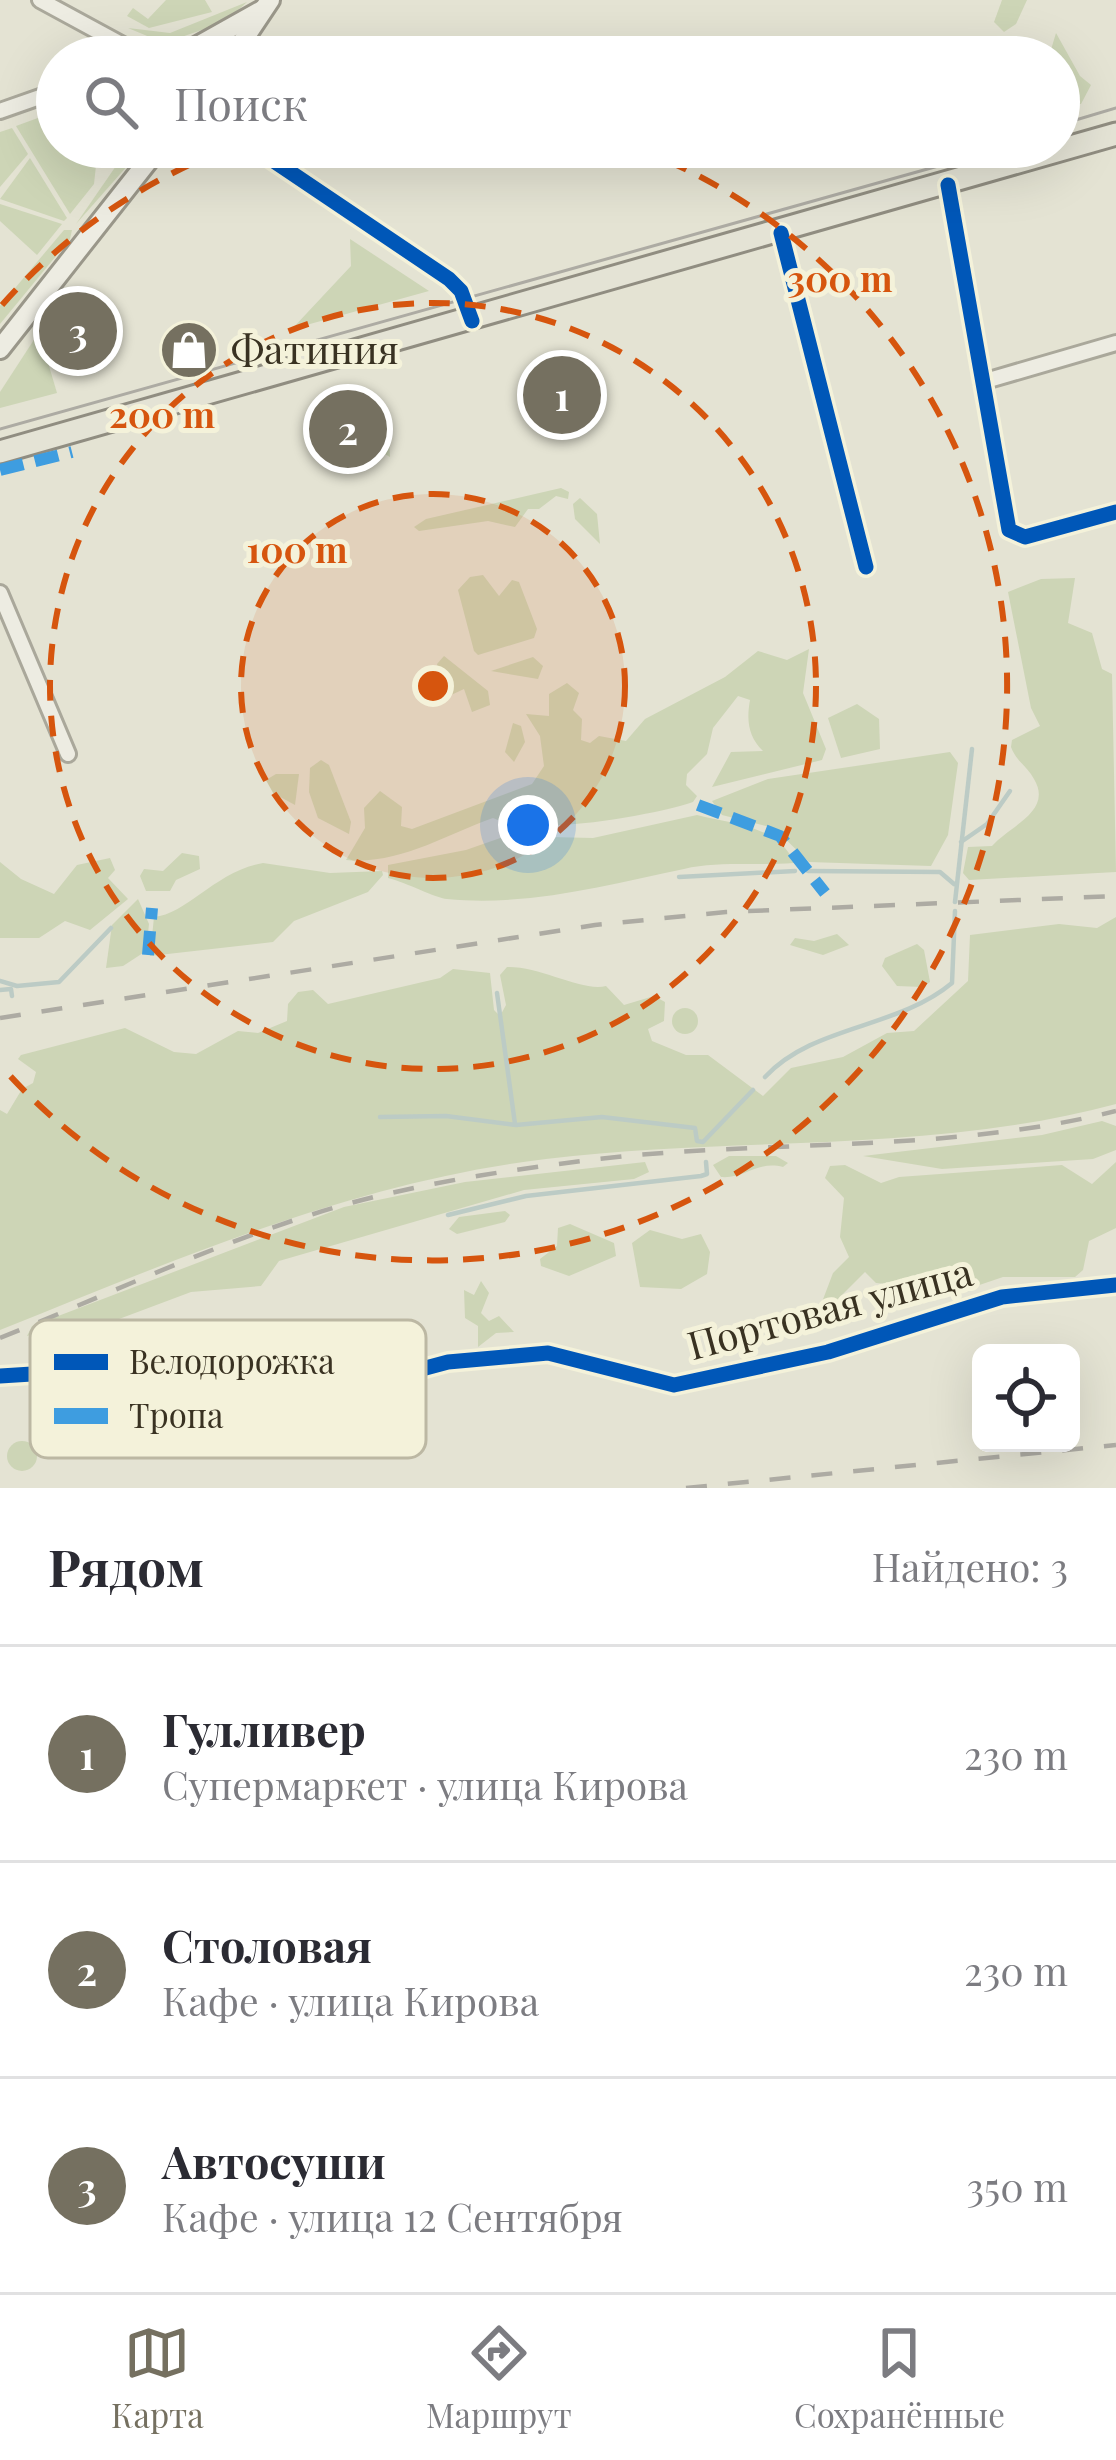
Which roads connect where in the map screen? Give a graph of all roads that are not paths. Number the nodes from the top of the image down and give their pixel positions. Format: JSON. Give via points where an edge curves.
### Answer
{"nodes":[{"id":1,"x":40,"y":0,"type":"edge"},
{"id":2,"x":266,"y":5,"type":"edge"},
{"id":3,"x":108,"y":36,"type":"edge"},
{"id":4,"x":214,"y":36,"type":"edge"},
{"id":5,"x":246,"y":36,"type":"edge"},
{"id":6,"x":36,"y":99,"type":"edge"},
{"id":7,"x":0,"y":112,"type":"edge"},
{"id":8,"x":1116,"y":134,"type":"edge"},
{"id":9,"x":1080,"y":145,"type":"edge"},
{"id":10,"x":142,"y":168,"type":"edge"},
{"id":11,"x":284,"y":168,"type":"edge"},
{"id":12,"x":1002,"y":168,"type":"edge"},
{"id":13,"x":948,"y":184,"type":"junction"},
{"id":14,"x":781,"y":233,"type":"junction"},
{"id":15,"x":472,"y":321,"type":"junction"},
{"id":16,"x":1116,"y":344,"type":"edge"},
{"id":17,"x":0,"y":349,"type":"edge"},
{"id":18,"x":982,"y":382,"type":"junction"},
{"id":19,"x":0,"y":452,"type":"edge"},
{"id":20,"x":1116,"y":512,"type":"edge"},
{"id":21,"x":866,"y":567,"type":"dead end"},
{"id":22,"x":2,"y":603,"type":"edge"},
{"id":23,"x":68,"y":754,"type":"dead end"},
{"id":24,"x":1116,"y":1285,"type":"edge"},
{"id":25,"x":426,"y":1368,"type":"edge"},
{"id":26,"x":30,"y":1374,"type":"edge"},
{"id":27,"x":0,"y":1376,"type":"edge"}],
"edges":[{"from":1,"to":3,"type":"street"},
{"from":2,"to":4,"type":"main road"},
{"from":2,"to":5,"type":"main road"},
{"from":6,"to":7,"type":"street"},
{"from":8,"to":9,"type":"main road"},
{"from":10,"to":17,"type":"main road"},
{"from":11,"to":15,"type":"street","via":[[449,279]]},
{"from":12,"to":13,"type":"main road"},
{"from":13,"to":14,"type":"main road"},
{"from":13,"to":18,"type":"street"},
{"from":14,"to":15,"type":"main road"},
{"from":14,"to":21,"type":"street"},
{"from":15,"to":19,"type":"main road"},
{"from":16,"to":18,"type":"street"},
{"from":18,"to":20,"type":"street","via":[[1014,536]]},
{"from":22,"to":23,"type":"street"},
{"from":24,"to":25,"type":"street","name":"Портовая улица","via":[[1001,1297],[828,1352],[674,1385],[548,1353]]},
{"from":26,"to":27,"type":"street","name":"Портовая улица"}]}
